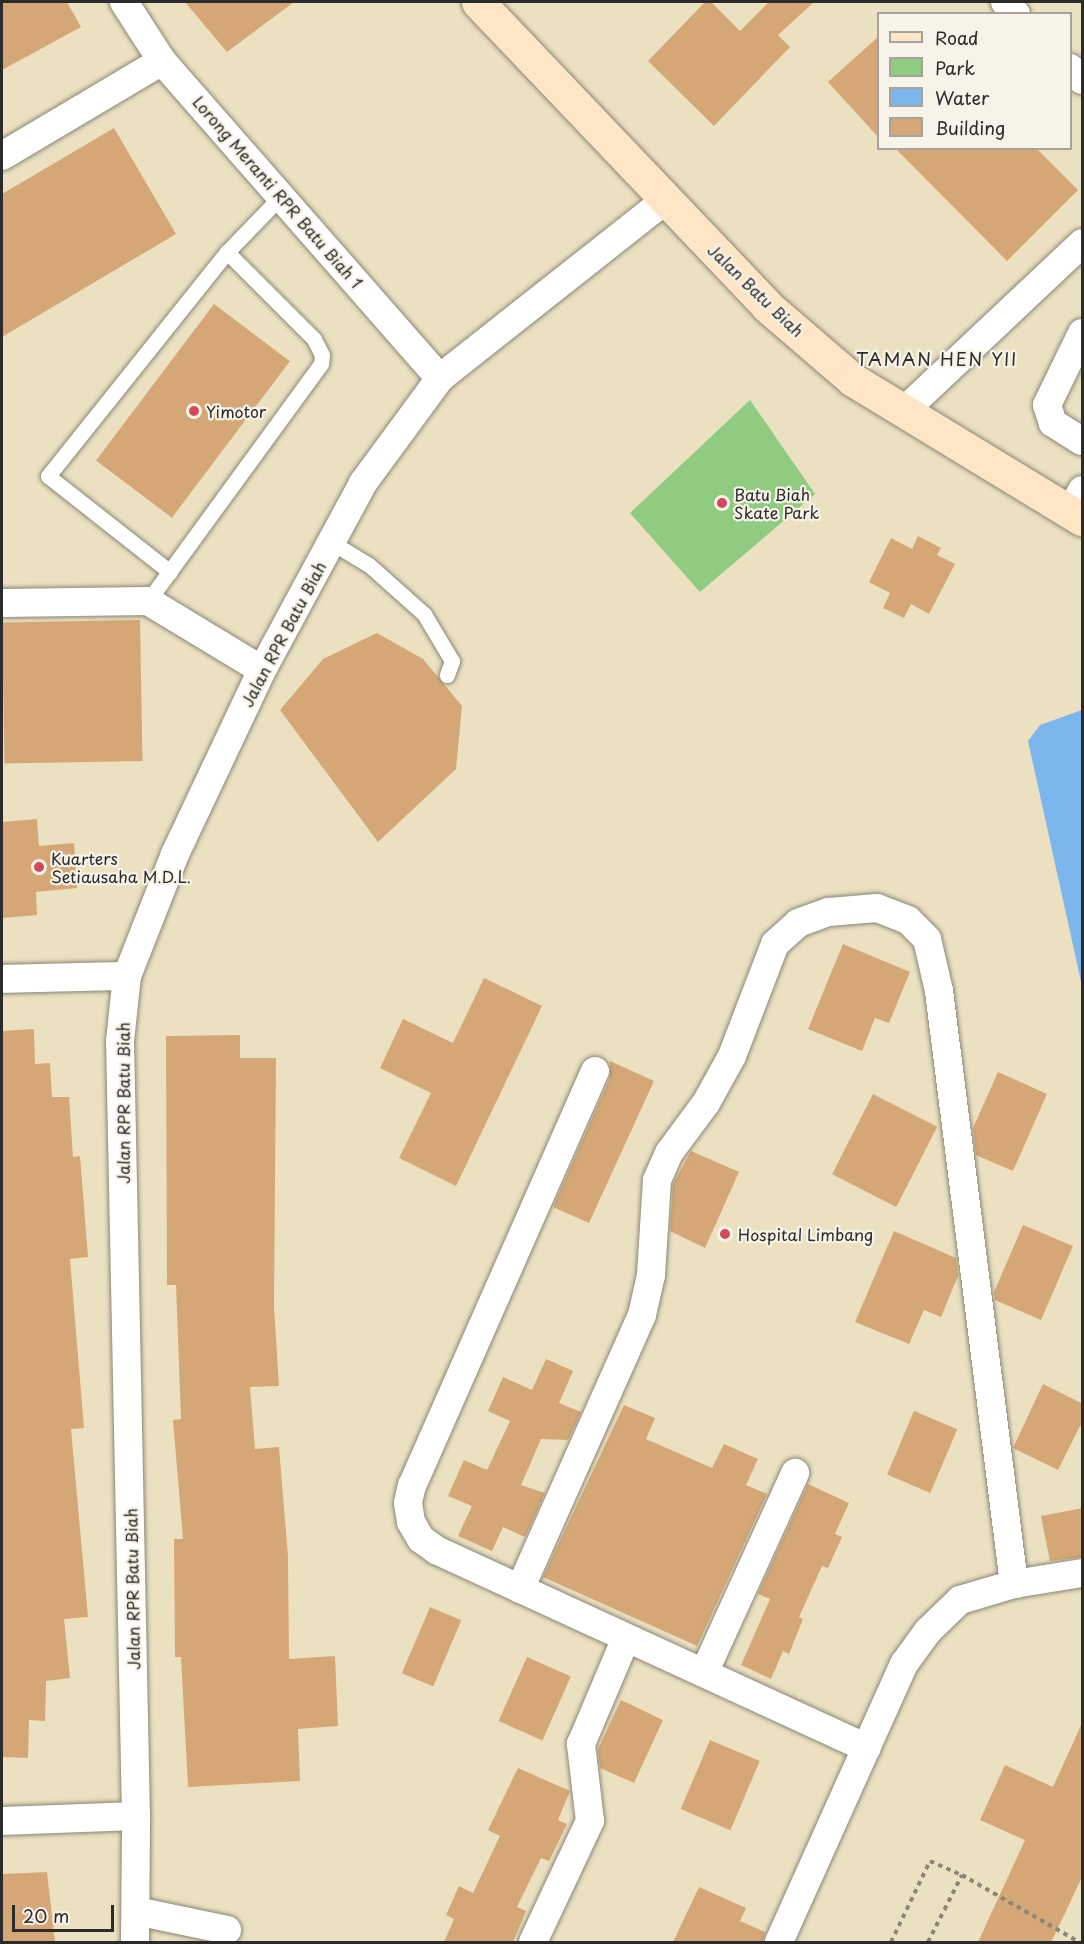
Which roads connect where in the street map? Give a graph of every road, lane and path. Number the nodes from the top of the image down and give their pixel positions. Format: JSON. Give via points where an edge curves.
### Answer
{"nodes":[{"id":1,"x":124,"y":2,"type":"edge"},
{"id":2,"x":478,"y":2,"type":"edge"},
{"id":3,"x":162,"y":61,"type":"junction"},
{"id":4,"x":1072,"y":69,"type":"edge"},
{"id":5,"x":1083,"y":80,"type":"edge"},
{"id":6,"x":2,"y":156,"type":"edge"},
{"id":7,"x":282,"y":195,"type":"junction"},
{"id":8,"x":665,"y":200,"type":"junction"},
{"id":9,"x":227,"y":252,"type":"junction"},
{"id":10,"x":1080,"y":252,"type":"edge"},
{"id":11,"x":1083,"y":333,"type":"edge"},
{"id":12,"x":440,"y":378,"type":"junction"},
{"id":13,"x":905,"y":410,"type":"junction"},
{"id":14,"x":1083,"y":441,"type":"edge"},
{"id":15,"x":1078,"y":507,"type":"edge"},
{"id":16,"x":331,"y":542,"type":"junction"},
{"id":17,"x":170,"y":572,"type":"junction"},
{"id":18,"x":148,"y":601,"type":"junction"},
{"id":19,"x":2,"y":603,"type":"edge"},
{"id":20,"x":262,"y":670,"type":"junction"},
{"id":21,"x":447,"y":675,"type":"dead end"},
{"id":22,"x":127,"y":976,"type":"junction"},
{"id":23,"x":2,"y":979,"type":"edge"},
{"id":24,"x":595,"y":1071,"type":"dead end"},
{"id":25,"x":795,"y":1473,"type":"dead end"},
{"id":26,"x":1083,"y":1573,"type":"edge"},
{"id":27,"x":1014,"y":1584,"type":"junction"},
{"id":28,"x":520,"y":1589,"type":"junction"},
{"id":29,"x":626,"y":1638,"type":"junction"},
{"id":30,"x":704,"y":1673,"type":"junction"},
{"id":31,"x":867,"y":1748,"type":"junction"},
{"id":32,"x":136,"y":1816,"type":"junction"},
{"id":33,"x":2,"y":1821,"type":"edge"},
{"id":34,"x":962,"y":1875,"type":"junction"},
{"id":35,"x":136,"y":1911,"type":"junction"},
{"id":36,"x":227,"y":1930,"type":"dead end"},
{"id":37,"x":135,"y":1942,"type":"edge"},
{"id":38,"x":533,"y":1942,"type":"edge"},
{"id":39,"x":780,"y":1942,"type":"edge"},
{"id":40,"x":891,"y":1942,"type":"edge"},
{"id":41,"x":928,"y":1942,"type":"edge"},
{"id":42,"x":1077,"y":1942,"type":"edge"}],
"edges":[{"from":1,"to":3,"type":"street","name":"Lorong Meranti RPR Batu Biah 1"},
{"from":2,"to":8,"type":"main road","name":"Jalan Batu Biah"},
{"from":3,"to":6,"type":"street"},
{"from":3,"to":7,"type":"street","name":"Lorong Meranti RPR Batu Biah 1"},
{"from":4,"to":5,"type":"street"},
{"from":7,"to":9,"type":"lane"},
{"from":7,"to":12,"type":"street","name":"Lorong Meranti RPR Batu Biah 1"},
{"from":8,"to":12,"type":"street","name":"Jalan RPR Batu Biah"},
{"from":8,"to":13,"type":"main road","name":"Jalan Batu Biah","via":[[776,313],[853,380]]},
{"from":9,"to":17,"type":"lane","via":[[314,339],[322,355],[321,364]]},
{"from":9,"to":17,"type":"lane","via":[[48,477]]},
{"from":10,"to":13,"type":"street"},
{"from":11,"to":14,"type":"street","via":[[1047,405],[1053,423]]},
{"from":12,"to":16,"type":"street","name":"Jalan RPR Batu Biah","via":[[363,483]]},
{"from":13,"to":15,"type":"main road","name":"Jalan Batu Biah"},
{"from":16,"to":20,"type":"street","name":"Jalan RPR Batu Biah"},
{"from":16,"to":21,"type":"lane","via":[[369,565],[424,614],[452,661]]},
{"from":17,"to":18,"type":"lane"},
{"from":18,"to":19,"type":"street"},
{"from":18,"to":20,"type":"street"},
{"from":20,"to":22,"type":"street","name":"Jalan RPR Batu Biah","via":[[175,854]]},
{"from":22,"to":23,"type":"street"},
{"from":22,"to":32,"type":"street","name":"Jalan RPR Batu Biah","via":[[120,1041]]},
{"from":24,"to":28,"type":"street","via":[[412,1485],[408,1503],[411,1522],[421,1539],[436,1550]]},
{"from":25,"to":30,"type":"street"},
{"from":26,"to":27,"type":"street"},
{"from":27,"to":28,"type":"street","via":[[939,991],[927,939],[908,920],[877,908],[829,912],[798,923],[775,944],[732,1056],[706,1103],[669,1153],[657,1180],[651,1275],[642,1315]]},
{"from":27,"to":31,"type":"street","via":[[960,1600],[928,1631],[904,1664]]},
{"from":28,"to":29,"type":"street"},
{"from":29,"to":30,"type":"street"},
{"from":29,"to":38,"type":"street","via":[[581,1744],[590,1821]]},
{"from":30,"to":31,"type":"street"},
{"from":31,"to":39,"type":"street"},
{"from":32,"to":33,"type":"street"},
{"from":32,"to":35,"type":"street","name":"Jalan RPR Batu Biah"},
{"from":34,"to":40,"type":"path","via":[[930,1862]]},
{"from":34,"to":41,"type":"path"},
{"from":34,"to":42,"type":"path"},
{"from":35,"to":36,"type":"street"},
{"from":35,"to":37,"type":"street","name":"Jalan RPR Batu Biah"}]}
